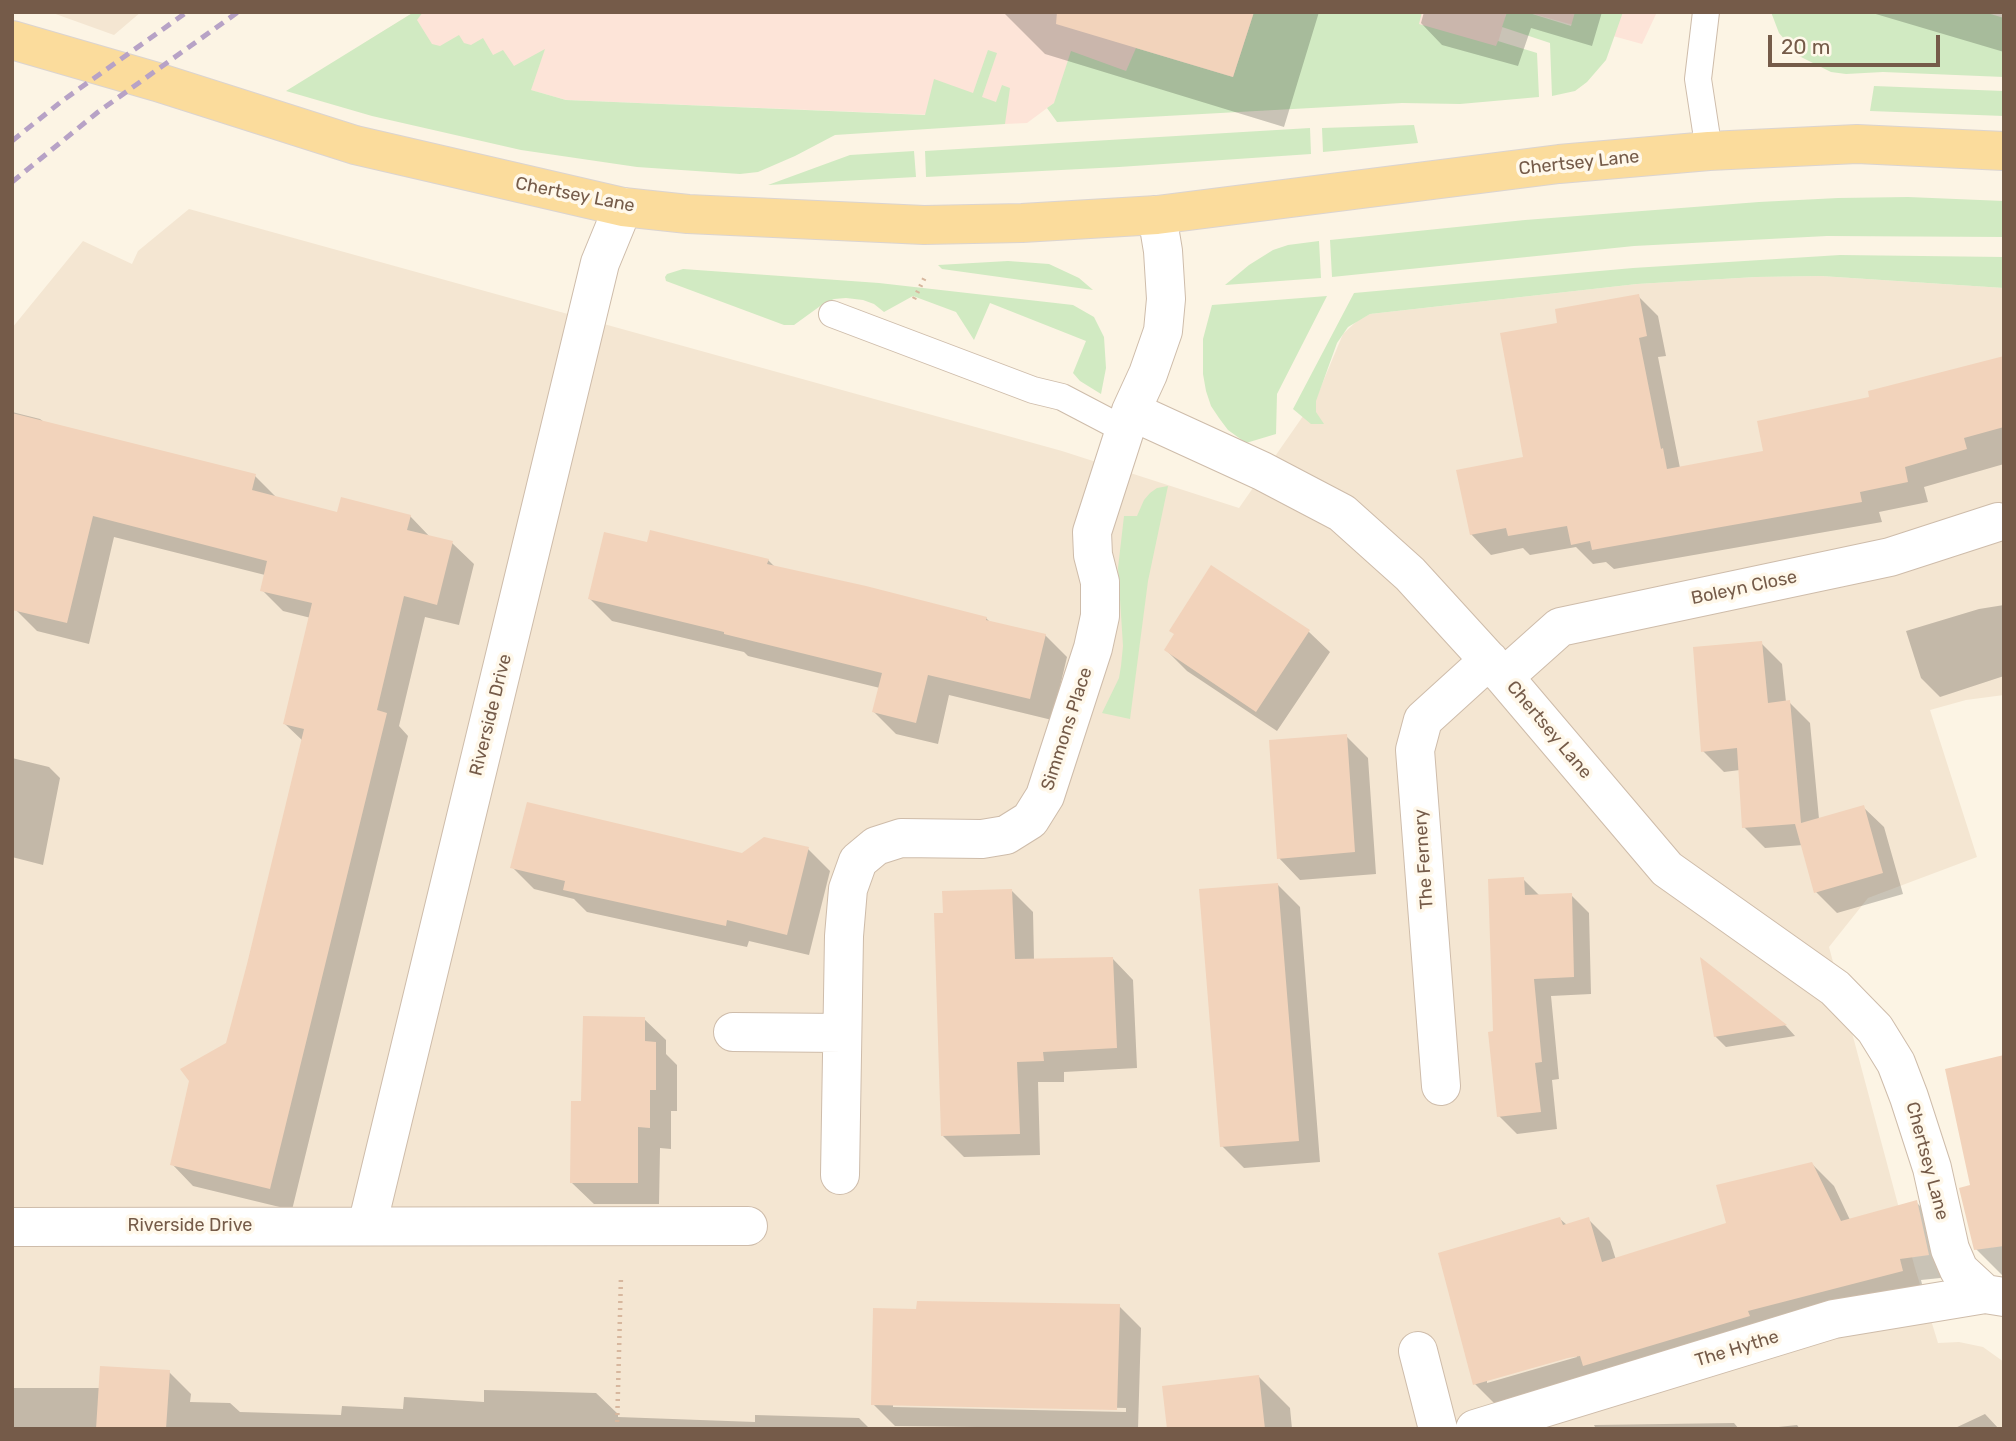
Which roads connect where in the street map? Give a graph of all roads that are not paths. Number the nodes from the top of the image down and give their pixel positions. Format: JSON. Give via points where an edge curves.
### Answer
{"nodes":[{"id":1,"x":1706,"y":12,"type":"edge"},
{"id":2,"x":12,"y":40,"type":"edge"},
{"id":3,"x":1709,"y":151,"type":"junction"},
{"id":4,"x":2004,"y":151,"type":"edge"},
{"id":5,"x":624,"y":207,"type":"junction"},
{"id":6,"x":1157,"y":215,"type":"junction"},
{"id":7,"x":832,"y":314,"type":"dead end"},
{"id":8,"x":1128,"y":420,"type":"junction"},
{"id":9,"x":1998,"y":522,"type":"dead end"},
{"id":10,"x":1496,"y":669,"type":"junction"},
{"id":11,"x":733,"y":1032,"type":"dead end"},
{"id":12,"x":842,"y":1033,"type":"junction"},
{"id":13,"x":1441,"y":1086,"type":"dead end"},
{"id":14,"x":840,"y":1175,"type":"dead end"},
{"id":15,"x":367,"y":1226,"type":"junction"},
{"id":16,"x":748,"y":1226,"type":"dead end"},
{"id":17,"x":12,"y":1227,"type":"edge"},
{"id":18,"x":1994,"y":1296,"type":"edge"},
{"id":19,"x":1418,"y":1351,"type":"dead end"},
{"id":20,"x":1438,"y":1429,"type":"edge"},
{"id":21,"x":1475,"y":1429,"type":"edge"}],
"edges":[{"from":1,"to":3,"type":"lane","via":[[1698,79]]},
{"from":2,"to":5,"type":"main road","name":"Chertsey Lane","via":[[355,145]]},
{"from":3,"to":4,"type":"main road","name":"Chertsey Lane","via":[[1857,144]]},
{"from":3,"to":6,"type":"main road","name":"Chertsey Lane","via":[[1559,164]]},
{"from":5,"to":6,"type":"main road","name":"Chertsey Lane","via":[[923,225]]},
{"from":5,"to":15,"type":"street","name":"Riverside Drive","via":[[600,262]]},
{"from":6,"to":8,"type":"street","via":[[1165,275],[1163,331]]},
{"from":7,"to":8,"type":"lane","name":"Chertsey Lane","via":[[1033,390]]},
{"from":8,"to":10,"type":"street","name":"Chertsey Lane","via":[[1262,471],[1342,513],[1410,574]]},
{"from":8,"to":12,"type":"street","name":"Simmons Place","via":[[1092,532],[1100,582],[1100,616],[1093,648],[1045,796],[1030,820],[1006,835],[901,838],[876,846],[859,861],[848,889]]},
{"from":9,"to":10,"type":"street","name":"Boleyn Close","via":[[1891,556],[1560,627]]},
{"from":10,"to":13,"type":"street","name":"The Fernery","via":[[1423,720],[1415,750]]},
{"from":10,"to":18,"type":"street","name":"Chertsey Lane","via":[[1667,869],[1835,988],[1875,1029],[1896,1063],[1909,1097],[1932,1168],[1950,1249],[1959,1269]]},
{"from":11,"to":12,"type":"street"},
{"from":12,"to":14,"type":"street","name":"Simmons Place"},
{"from":15,"to":16,"type":"street","name":"Riverside Drive"},
{"from":15,"to":17,"type":"street","name":"Riverside Drive"},
{"from":18,"to":21,"type":"street","name":"The Hythe","via":[[1834,1320]]},
{"from":19,"to":20,"type":"street"}]}
